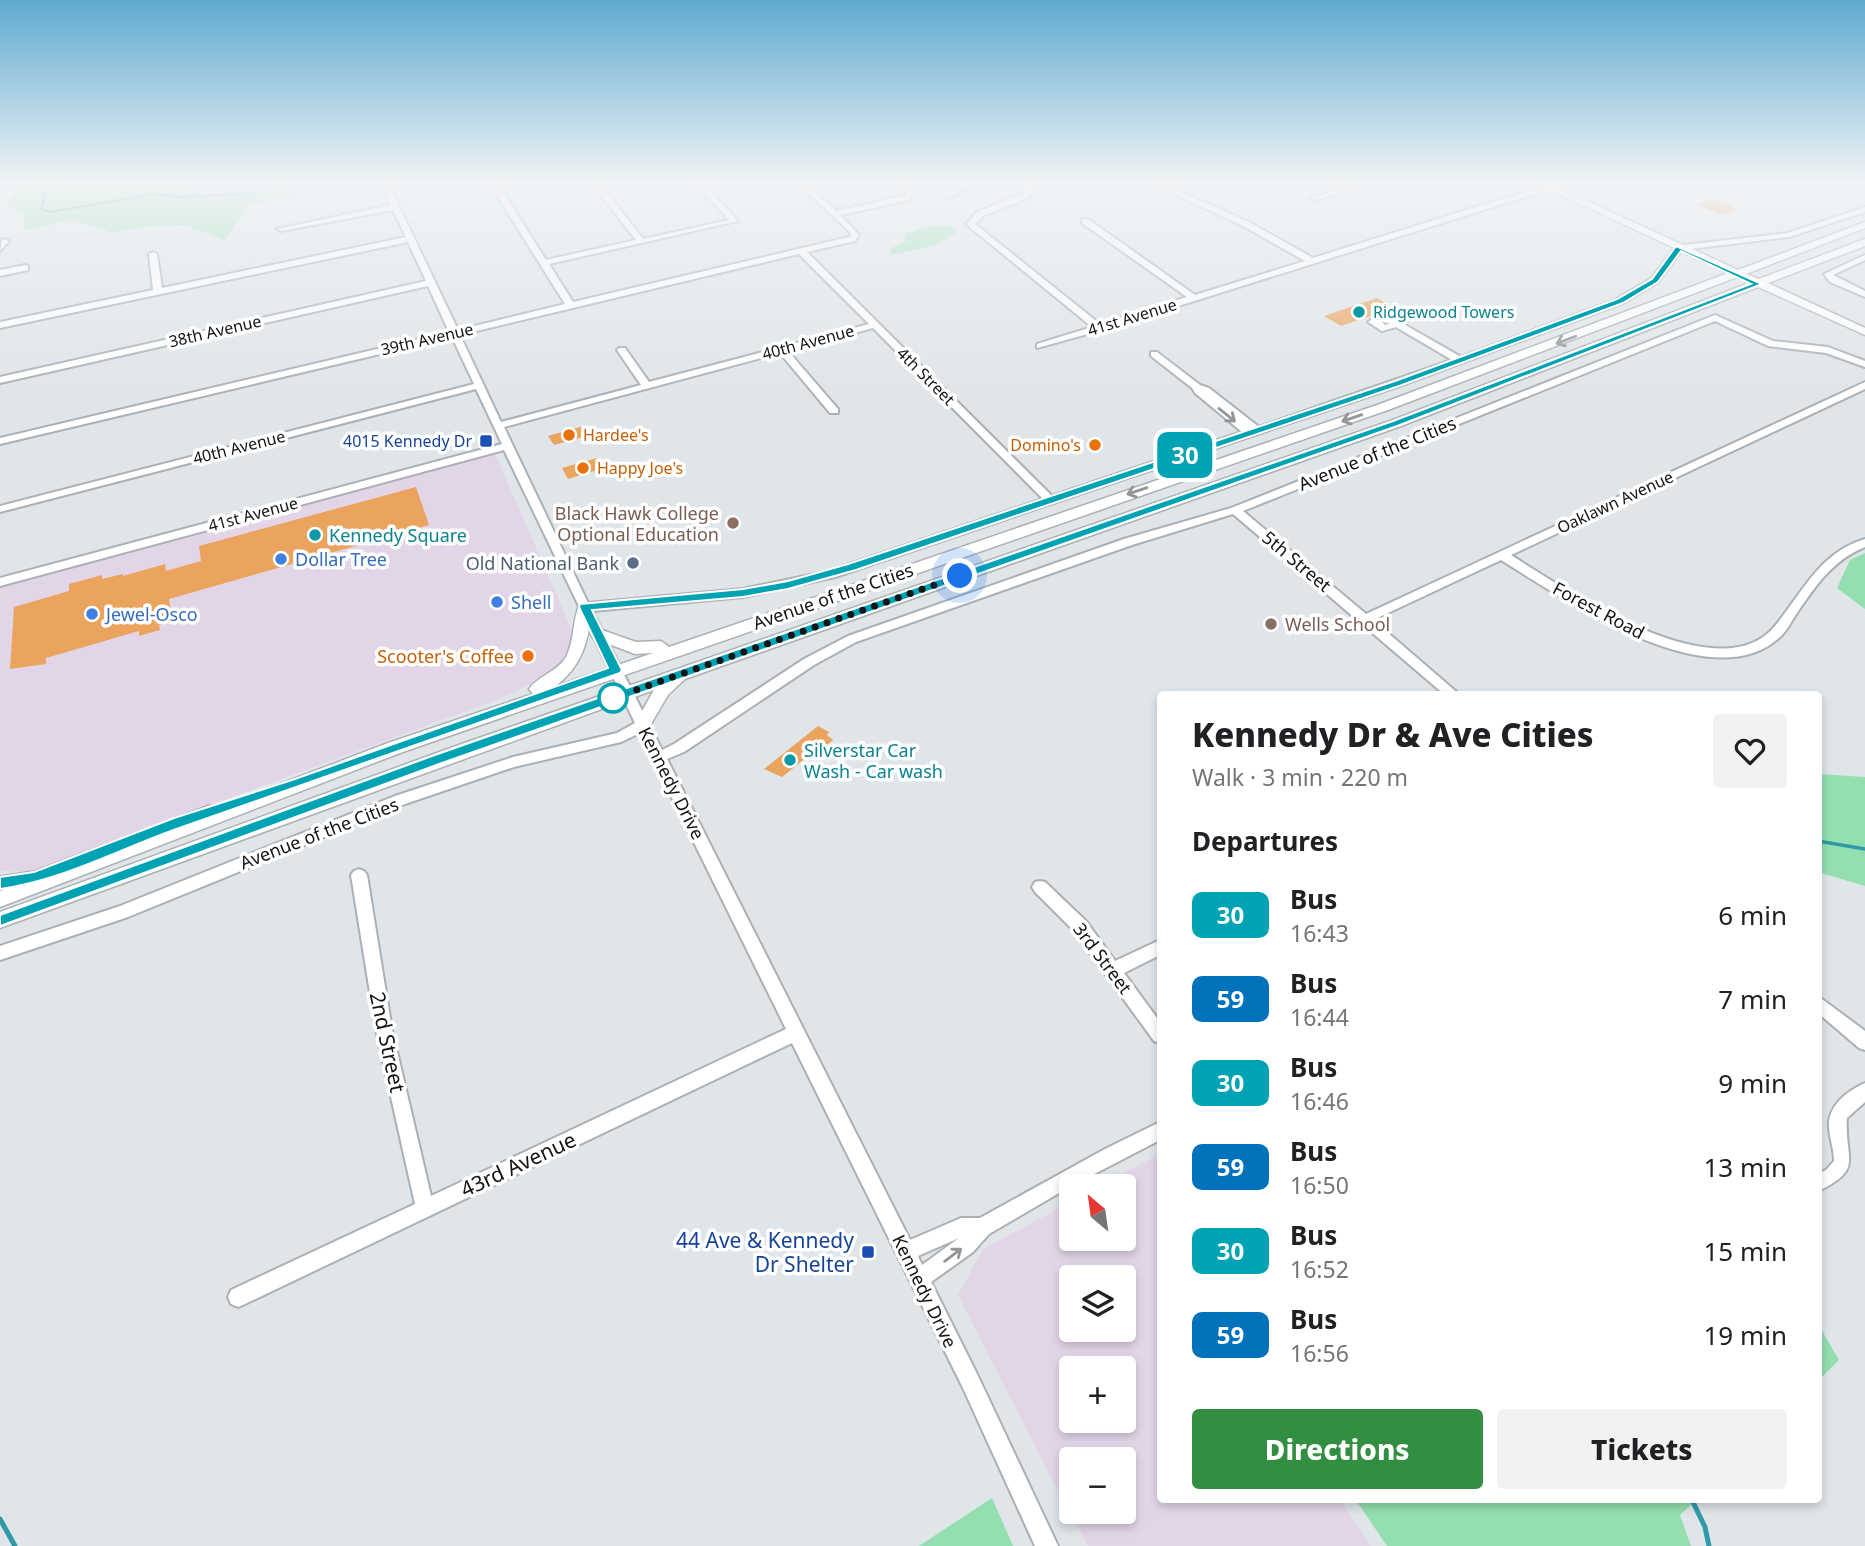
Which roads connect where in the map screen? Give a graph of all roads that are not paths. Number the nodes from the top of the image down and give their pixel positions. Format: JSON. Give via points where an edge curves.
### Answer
{"nodes":[{"id":1,"x":343,"y":253,"type":"edge"},
{"id":2,"x":416,"y":253,"type":"edge"},
{"id":3,"x":537,"y":253,"type":"edge"},
{"id":4,"x":586,"y":253,"type":"edge"},
{"id":5,"x":797,"y":253,"type":"edge"},
{"id":6,"x":803,"y":253,"type":"edge"},
{"id":7,"x":1006,"y":253,"type":"edge"},
{"id":8,"x":1131,"y":253,"type":"edge"},
{"id":9,"x":1298,"y":253,"type":"edge"},
{"id":10,"x":1333,"y":253,"type":"edge"},
{"id":11,"x":1680,"y":253,"type":"edge"},
{"id":12,"x":1691,"y":253,"type":"edge"},
{"id":13,"x":1696,"y":253,"type":"edge"},
{"id":14,"x":1700,"y":253,"type":"edge"},
{"id":15,"x":1784,"y":253,"type":"edge"},
{"id":16,"x":1791,"y":253,"type":"edge"},
{"id":17,"x":1836,"y":253,"type":"edge"},
{"id":18,"x":153,"y":254,"type":"dead end"},
{"id":19,"x":1712,"y":257,"type":"junction"},
{"id":20,"x":1865,"y":257,"type":"edge"},
{"id":21,"x":1310,"y":260,"type":"junction"},
{"id":22,"x":543,"y":263,"type":"junction"},
{"id":23,"x":25,"y":268,"type":"dead end"},
{"id":24,"x":1793,"y":270,"type":"junction"},
{"id":25,"x":0,"y":273,"type":"edge"},
{"id":26,"x":1740,"y":273,"type":"junction"},
{"id":27,"x":1761,"y":282,"type":"junction"},
{"id":28,"x":430,"y":283,"type":"junction"},
{"id":29,"x":158,"y":292,"type":"junction"},
{"id":30,"x":1865,"y":294,"type":"edge"},
{"id":31,"x":1194,"y":298,"type":"junction"},
{"id":32,"x":1796,"y":301,"type":"junction"},
{"id":33,"x":571,"y":306,"type":"junction"},
{"id":34,"x":1824,"y":307,"type":"junction"},
{"id":35,"x":1664,"y":321,"type":"junction"},
{"id":36,"x":1396,"y":324,"type":"dead end"},
{"id":37,"x":875,"y":325,"type":"junction"},
{"id":38,"x":0,"y":326,"type":"edge"},
{"id":39,"x":1865,"y":326,"type":"edge"},
{"id":40,"x":1598,"y":327,"type":"junction"},
{"id":41,"x":1099,"y":328,"type":"junction"},
{"id":42,"x":1865,"y":332,"type":"edge"},
{"id":43,"x":454,"y":333,"type":"junction"},
{"id":44,"x":1040,"y":345,"type":"dead end"},
{"id":45,"x":781,"y":349,"type":"junction"},
{"id":46,"x":622,"y":350,"type":"dead end"},
{"id":47,"x":1154,"y":354,"type":"dead end"},
{"id":48,"x":1461,"y":361,"type":"junction"},
{"id":49,"x":1865,"y":364,"type":"edge"},
{"id":50,"x":0,"y":380,"type":"edge"},
{"id":51,"x":1865,"y":385,"type":"edge"},
{"id":52,"x":478,"y":386,"type":"junction"},
{"id":53,"x":646,"y":386,"type":"junction"},
{"id":54,"x":834,"y":411,"type":"dead end"},
{"id":55,"x":497,"y":426,"type":"junction"},
{"id":56,"x":1253,"y":432,"type":"junction"},
{"id":57,"x":0,"y":441,"type":"edge"},
{"id":58,"x":507,"y":446,"type":"junction"},
{"id":59,"x":1050,"y":500,"type":"junction"},
{"id":60,"x":0,"y":509,"type":"edge"},
{"id":61,"x":1235,"y":510,"type":"junction"},
{"id":62,"x":1865,"y":543,"type":"edge"},
{"id":63,"x":1502,"y":555,"type":"junction"},
{"id":64,"x":886,"y":578,"type":"junction"},
{"id":65,"x":0,"y":582,"type":"edge"},
{"id":66,"x":585,"y":607,"type":"junction"},
{"id":67,"x":1365,"y":619,"type":"junction"},
{"id":68,"x":599,"y":634,"type":"junction"},
{"id":69,"x":615,"y":670,"type":"junction"},
{"id":70,"x":692,"y":670,"type":"junction"},
{"id":71,"x":1449,"y":691,"type":"edge"},
{"id":72,"x":627,"y":692,"type":"junction"},
{"id":73,"x":466,"y":722,"type":"junction"},
{"id":74,"x":642,"y":725,"type":"junction"},
{"id":75,"x":659,"y":757,"type":"junction"},
{"id":76,"x":296,"y":784,"type":"junction"},
{"id":77,"x":359,"y":875,"type":"dead end"},
{"id":78,"x":0,"y":883,"type":"edge"},
{"id":79,"x":1040,"y":887,"type":"dead end"},
{"id":80,"x":0,"y":899,"type":"edge"},
{"id":81,"x":0,"y":920,"type":"edge"},
{"id":82,"x":1157,"y":948,"type":"edge"},
{"id":83,"x":0,"y":953,"type":"edge"},
{"id":84,"x":1114,"y":970,"type":"junction"},
{"id":85,"x":1822,"y":1006,"type":"edge"},
{"id":86,"x":1157,"y":1031,"type":"edge"},
{"id":87,"x":797,"y":1032,"type":"junction"},
{"id":88,"x":1865,"y":1042,"type":"edge"},
{"id":89,"x":1865,"y":1092,"type":"edge"},
{"id":90,"x":1157,"y":1133,"type":"edge"},
{"id":91,"x":1822,"y":1181,"type":"edge"},
{"id":92,"x":425,"y":1208,"type":"junction"},
{"id":93,"x":982,"y":1227,"type":"junction"},
{"id":94,"x":906,"y":1251,"type":"junction"},
{"id":95,"x":919,"y":1279,"type":"junction"},
{"id":96,"x":238,"y":1297,"type":"dead end"},
{"id":97,"x":1047,"y":1546,"type":"edge"}],
"edges":[{"from":1,"to":29,"type":"street"},
{"from":2,"to":28,"type":"street","name":"Kennedy Drive"},
{"from":3,"to":22,"type":"street"},
{"from":4,"to":22,"type":"street"},
{"from":5,"to":33,"type":"street","name":"39th Avenue"},
{"from":6,"to":37,"type":"street","name":"4th Street"},
{"from":7,"to":41,"type":"street"},
{"from":8,"to":31,"type":"street"},
{"from":9,"to":21,"type":"street"},
{"from":10,"to":21,"type":"street","name":"41st Avenue"},
{"from":11,"to":48,"type":"street","name":"Avenue of the Cities","via":[[1641,292]]},
{"from":12,"to":40,"type":"main road","via":[[1704,265],[1704,278]]},
{"from":13,"to":26,"type":"main road"},
{"from":14,"to":19,"type":"main road"},
{"from":15,"to":19,"type":"main road","via":[[1736,264]]},
{"from":16,"to":26,"type":"main road","name":"Avenue of the Cities"},
{"from":17,"to":24,"type":"main road","name":"Avenue of the Cities"},
{"from":18,"to":29,"type":"street"},
{"from":19,"to":26,"type":"main road"},
{"from":20,"to":30,"type":"street","via":[[1828,276]]},
{"from":21,"to":31,"type":"street","name":"41st Avenue"},
{"from":22,"to":33,"type":"street"},
{"from":23,"to":25,"type":"street"},
{"from":24,"to":27,"type":"main road","name":"Avenue of the Cities"},
{"from":24,"to":34,"type":"main road","via":[[1782,283]]},
{"from":26,"to":27,"type":"main road"},
{"from":26,"to":40,"type":"main road","name":"Avenue of the Cities"},
{"from":27,"to":32,"type":"main road"},
{"from":27,"to":34,"type":"main road"},
{"from":27,"to":35,"type":"main road","name":"Avenue of the Cities"},
{"from":28,"to":43,"type":"street","name":"Kennedy Drive"},
{"from":28,"to":50,"type":"street","name":"38th Avenue"},
{"from":29,"to":38,"type":"street"},
{"from":31,"to":41,"type":"street","name":"41st Avenue"},
{"from":32,"to":35,"type":"main road","via":[[1748,293]]},
{"from":32,"to":42,"type":"main road"},
{"from":33,"to":43,"type":"street","name":"39th Avenue"},
{"from":34,"to":39,"type":"main road"},
{"from":35,"to":70,"type":"main road","name":"Avenue of the Cities","via":[[1397,423]]},
{"from":36,"to":48,"type":"street"},
{"from":37,"to":45,"type":"street","name":"40th Avenue"},
{"from":37,"to":59,"type":"street","name":"4th Street"},
{"from":40,"to":64,"type":"main road","name":"Avenue of the Cities","one_way":true,"via":[[1384,407]]},
{"from":41,"to":44,"type":"street","name":"41st Avenue"},
{"from":43,"to":52,"type":"street","name":"Kennedy Drive"},
{"from":43,"to":57,"type":"street","name":"39th Avenue"},
{"from":45,"to":53,"type":"street","name":"40th Avenue"},
{"from":45,"to":54,"type":"street"},
{"from":46,"to":53,"type":"street"},
{"from":47,"to":56,"type":"street","via":[[1206,390]]},
{"from":48,"to":56,"type":"street","name":"Avenue of the Cities"},
{"from":49,"to":61,"type":"street","name":"Avenue of the Cities","via":[[1828,350],[1771,344],[1715,318]]},
{"from":51,"to":63,"type":"street","name":"Oaklawn Avenue"},
{"from":52,"to":55,"type":"street","name":"Kennedy Drive"},
{"from":52,"to":60,"type":"street","name":"40th Avenue"},
{"from":53,"to":55,"type":"street","name":"40th Avenue"},
{"from":55,"to":58,"type":"street","name":"Kennedy Drive"},
{"from":56,"to":59,"type":"street","name":"Avenue of the Cities"},
{"from":58,"to":65,"type":"street","name":"41st Avenue"},
{"from":58,"to":66,"type":"street","name":"Kennedy Drive"},
{"from":59,"to":66,"type":"street","name":"Avenue of the Cities","via":[[788,585]]},
{"from":61,"to":67,"type":"street","name":"5th Street"},
{"from":61,"to":75,"type":"street","name":"Avenue of the Cities","via":[[1128,542],[852,639]]},
{"from":62,"to":63,"type":"street","name":"Forest Road","via":[[1841,553],[1818,573],[1771,639],[1722,654],[1676,647],[1629,629]]},
{"from":63,"to":67,"type":"street","name":"Oaklawn Avenue"},
{"from":64,"to":68,"type":"main road","via":[[657,648],[624,645]]},
{"from":64,"to":69,"type":"main road","name":"Avenue of the Cities"},
{"from":66,"to":68,"type":"street","name":"Kennedy Drive"},
{"from":66,"to":73,"type":"main road","via":[[576,657],[558,677]]},
{"from":67,"to":71,"type":"street","name":"5th Street"},
{"from":68,"to":69,"type":"street","name":"Kennedy Drive"},
{"from":69,"to":72,"type":"street","name":"Kennedy Drive"},
{"from":69,"to":73,"type":"main road","name":"Avenue of the Cities"},
{"from":70,"to":72,"type":"main road","name":"Avenue of the Cities"},
{"from":70,"to":74,"type":"main road","via":[[662,691]]},
{"from":72,"to":74,"type":"street","name":"Kennedy Drive"},
{"from":72,"to":81,"type":"main road","name":"Avenue of the Cities"},
{"from":73,"to":76,"type":"main road","name":"Avenue of the Cities"},
{"from":74,"to":75,"type":"street","name":"Kennedy Drive"},
{"from":74,"to":83,"type":"street","name":"Avenue of the Cities","via":[[621,737],[513,762],[401,800],[123,912]]},
{"from":75,"to":87,"type":"street","name":"Kennedy Drive"},
{"from":76,"to":78,"type":"street","via":[[179,822],[35,878]]},
{"from":76,"to":80,"type":"main road","name":"Avenue of the Cities"},
{"from":77,"to":92,"type":"street","name":"2nd Street","via":[[384,1030]]},
{"from":79,"to":84,"type":"street","name":"3rd Street","via":[[1080,926]]},
{"from":82,"to":84,"type":"street"},
{"from":84,"to":86,"type":"street","name":"3rd Street"},
{"from":85,"to":88,"type":"street"},
{"from":87,"to":92,"type":"street","name":"43rd Avenue"},
{"from":87,"to":94,"type":"street","name":"Kennedy Drive"},
{"from":89,"to":91,"type":"street","via":[[1843,1107],[1838,1117],[1837,1127],[1848,1152],[1846,1164]]},
{"from":90,"to":93,"type":"street"},
{"from":92,"to":96,"type":"street","name":"43rd Avenue"},
{"from":93,"to":94,"type":"street","via":[[961,1228]]},
{"from":95,"to":93,"type":"street","one_way":true,"via":[[966,1245]]},
{"from":94,"to":95,"type":"street","name":"Kennedy Drive"},
{"from":95,"to":97,"type":"street","name":"Kennedy Drive"}]}
